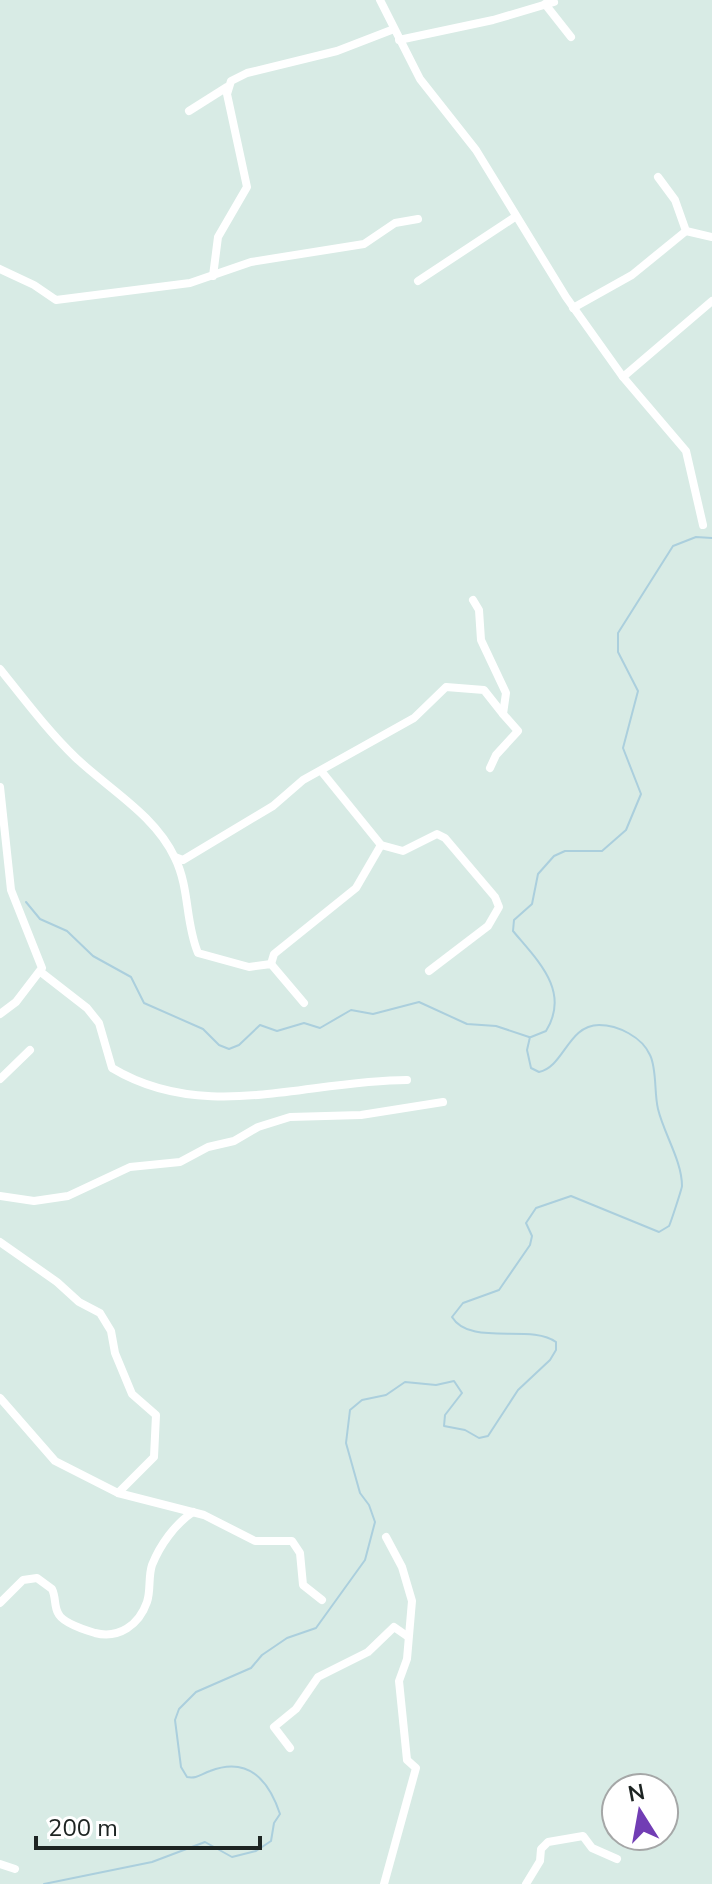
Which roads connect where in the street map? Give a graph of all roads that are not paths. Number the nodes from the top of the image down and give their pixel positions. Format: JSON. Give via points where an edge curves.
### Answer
{"nodes":[{"id":1,"x":380,"y":0,"type":"edge"},
{"id":2,"x":549,"y":3,"type":"edge"},
{"id":3,"x":394,"y":29,"type":"junction"},
{"id":4,"x":571,"y":37,"type":"dead end"},
{"id":5,"x":399,"y":40,"type":"junction"},
{"id":6,"x":227,"y":87,"type":"junction"},
{"id":7,"x":189,"y":111,"type":"dead end"},
{"id":8,"x":658,"y":177,"type":"dead end"},
{"id":9,"x":515,"y":217,"type":"junction"},
{"id":10,"x":418,"y":219,"type":"dead end"},
{"id":11,"x":686,"y":231,"type":"junction"},
{"id":12,"x":712,"y":237,"type":"edge"},
{"id":13,"x":0,"y":269,"type":"edge"},
{"id":14,"x":213,"y":276,"type":"junction"},
{"id":15,"x":418,"y":281,"type":"dead end"},
{"id":16,"x":712,"y":301,"type":"edge"},
{"id":17,"x":573,"y":308,"type":"junction"},
{"id":18,"x":623,"y":377,"type":"junction"},
{"id":19,"x":703,"y":525,"type":"dead end"},
{"id":20,"x":473,"y":600,"type":"dead end"},
{"id":21,"x":0,"y":669,"type":"edge"},
{"id":22,"x":503,"y":714,"type":"junction"},
{"id":23,"x":490,"y":768,"type":"dead end"},
{"id":24,"x":322,"y":772,"type":"junction"},
{"id":25,"x":0,"y":787,"type":"edge"},
{"id":26,"x":381,"y":845,"type":"junction"},
{"id":27,"x":175,"y":857,"type":"junction"},
{"id":28,"x":271,"y":964,"type":"junction"},
{"id":29,"x":429,"y":971,"type":"dead end"},
{"id":30,"x":42,"y":973,"type":"junction"},
{"id":31,"x":304,"y":1003,"type":"dead end"},
{"id":32,"x":0,"y":1014,"type":"edge"},
{"id":33,"x":30,"y":1050,"type":"dead end"},
{"id":34,"x":0,"y":1079,"type":"edge"},
{"id":35,"x":407,"y":1080,"type":"dead end"},
{"id":36,"x":443,"y":1102,"type":"dead end"},
{"id":37,"x":0,"y":1196,"type":"edge"},
{"id":38,"x":0,"y":1242,"type":"edge"},
{"id":39,"x":0,"y":1398,"type":"edge"},
{"id":40,"x":118,"y":1493,"type":"junction"},
{"id":41,"x":193,"y":1512,"type":"junction"},
{"id":42,"x":386,"y":1537,"type":"dead end"},
{"id":43,"x":322,"y":1600,"type":"dead end"},
{"id":44,"x":0,"y":1603,"type":"edge"},
{"id":45,"x":407,"y":1636,"type":"junction"},
{"id":46,"x":290,"y":1748,"type":"dead end"},
{"id":47,"x":617,"y":1859,"type":"dead end"},
{"id":48,"x":0,"y":1864,"type":"edge"},
{"id":49,"x":15,"y":1869,"type":"dead end"},
{"id":50,"x":384,"y":1884,"type":"edge"},
{"id":51,"x":526,"y":1884,"type":"edge"}],
"edges":[{"from":1,"to":3,"type":"street"},
{"from":2,"to":4,"type":"street"},
{"from":2,"to":5,"type":"street"},
{"from":3,"to":5,"type":"street"},
{"from":3,"to":6,"type":"street","via":[[337,51],[247,73]]},
{"from":5,"to":9,"type":"street","via":[[420,79],[476,150]]},
{"from":6,"to":7,"type":"street"},
{"from":6,"to":14,"type":"street","via":[[247,187],[218,237]]},
{"from":8,"to":11,"type":"street","via":[[675,200]]},
{"from":9,"to":15,"type":"street"},
{"from":9,"to":17,"type":"street"},
{"from":10,"to":14,"type":"street","via":[[401,220],[364,244],[251,262]]},
{"from":11,"to":12,"type":"street"},
{"from":11,"to":17,"type":"street","via":[[632,275]]},
{"from":13,"to":14,"type":"street","via":[[56,300]]},
{"from":16,"to":18,"type":"street"},
{"from":17,"to":18,"type":"street"},
{"from":18,"to":19,"type":"street","via":[[686,451]]},
{"from":20,"to":22,"type":"street","via":[[481,640],[506,693]]},
{"from":21,"to":27,"type":"street","via":[[48,729],[125,797]]},
{"from":22,"to":23,"type":"street","via":[[518,731]]},
{"from":22,"to":24,"type":"street","via":[[484,690],[446,687],[414,718]]},
{"from":24,"to":26,"type":"street"},
{"from":24,"to":27,"type":"street","via":[[204,851],[183,860]]},
{"from":25,"to":30,"type":"street","via":[[11,890]]},
{"from":26,"to":28,"type":"street","via":[[356,888],[274,954]]},
{"from":26,"to":29,"type":"street","via":[[403,851],[437,834],[498,902],[497,916],[488,926]]},
{"from":27,"to":28,"type":"street","via":[[185,880],[190,933],[198,953],[249,967]]},
{"from":28,"to":31,"type":"street"},
{"from":30,"to":32,"type":"street"},
{"from":30,"to":35,"type":"street","via":[[99,1023],[112,1068],[143,1084],[198,1096],[244,1098]]},
{"from":33,"to":34,"type":"street"},
{"from":36,"to":37,"type":"street","via":[[361,1115],[290,1117],[180,1162],[130,1167],[68,1196],[34,1201]]},
{"from":38,"to":40,"type":"street","via":[[100,1313],[132,1394],[156,1415],[154,1457]]},
{"from":39,"to":40,"type":"street","via":[[55,1461]]},
{"from":40,"to":41,"type":"street"},
{"from":41,"to":43,"type":"street","via":[[255,1541],[292,1541],[300,1553],[303,1585]]},
{"from":41,"to":44,"type":"street","via":[[167,1538],[150,1570],[149,1600],[141,1615],[114,1636],[63,1619],[52,1589],[37,1578],[23,1580]]},
{"from":42,"to":45,"type":"street","via":[[412,1601]]},
{"from":45,"to":46,"type":"street","via":[[394,1627],[368,1652],[318,1677],[296,1709],[274,1727]]},
{"from":45,"to":50,"type":"street","via":[[399,1698],[407,1760],[416,1768]]},
{"from":47,"to":51,"type":"street","via":[[592,1848],[583,1836],[548,1842]]},
{"from":48,"to":49,"type":"street"}]}
